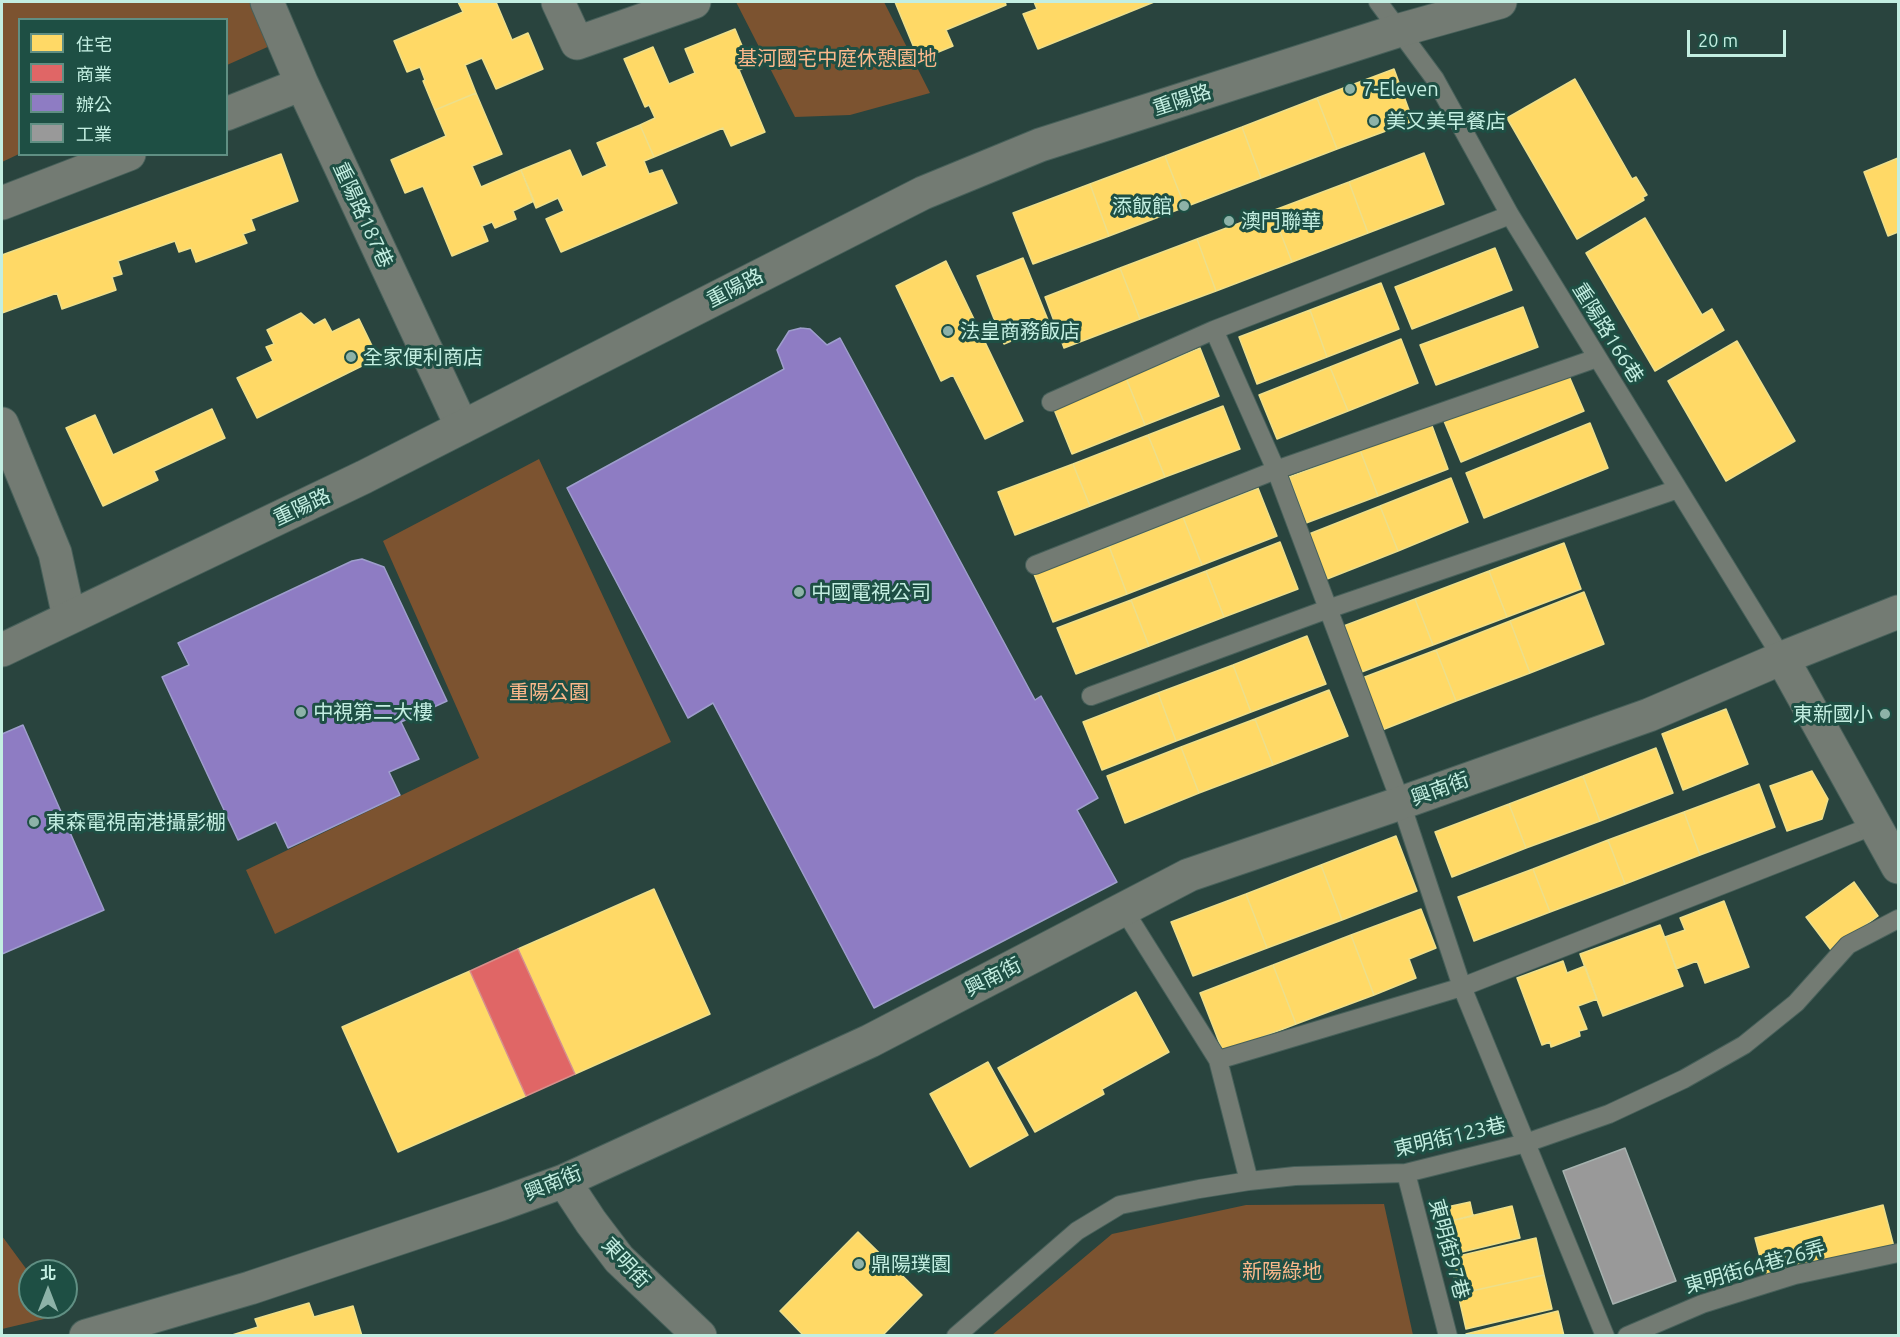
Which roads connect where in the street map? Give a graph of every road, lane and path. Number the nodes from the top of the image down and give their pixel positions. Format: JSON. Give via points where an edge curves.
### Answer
{"nodes":[{"id":1,"x":267,"y":2,"type":"edge"},
{"id":2,"x":558,"y":2,"type":"edge"},
{"id":3,"x":694,"y":2,"type":"edge"},
{"id":4,"x":1378,"y":2,"type":"edge"},
{"id":5,"x":1500,"y":2,"type":"edge"},
{"id":6,"x":1400,"y":30,"type":"junction"},
{"id":7,"x":302,"y":84,"type":"junction"},
{"id":8,"x":228,"y":113,"type":"edge"},
{"id":9,"x":124,"y":156,"type":"edge"},
{"id":10,"x":2,"y":203,"type":"edge"},
{"id":11,"x":1510,"y":215,"type":"junction"},
{"id":12,"x":1214,"y":330,"type":"junction"},
{"id":13,"x":1597,"y":358,"type":"junction"},
{"id":14,"x":1051,"y":402,"type":"dead end"},
{"id":15,"x":2,"y":424,"type":"edge"},
{"id":16,"x":462,"y":427,"type":"junction"},
{"id":17,"x":1276,"y":470,"type":"junction"},
{"id":18,"x":1678,"y":489,"type":"junction"},
{"id":19,"x":1035,"y":566,"type":"dead end"},
{"id":20,"x":1328,"y":609,"type":"junction"},
{"id":21,"x":1899,"y":612,"type":"edge"},
{"id":22,"x":69,"y":617,"type":"junction"},
{"id":23,"x":2,"y":650,"type":"edge"},
{"id":24,"x":1782,"y":658,"type":"junction"},
{"id":25,"x":1091,"y":696,"type":"dead end"},
{"id":26,"x":1401,"y":803,"type":"junction"},
{"id":27,"x":1875,"y":825,"type":"junction"},
{"id":28,"x":1899,"y":867,"type":"edge"},
{"id":29,"x":1124,"y":910,"type":"junction"},
{"id":30,"x":1899,"y":919,"type":"edge"},
{"id":31,"x":1462,"y":987,"type":"junction"},
{"id":32,"x":1218,"y":1060,"type":"junction"},
{"id":33,"x":1526,"y":1143,"type":"junction"},
{"id":34,"x":1406,"y":1173,"type":"junction"},
{"id":35,"x":564,"y":1180,"type":"junction"},
{"id":36,"x":1249,"y":1181,"type":"junction"},
{"id":37,"x":1899,"y":1253,"type":"edge"},
{"id":38,"x":86,"y":1335,"type":"edge"},
{"id":39,"x":700,"y":1335,"type":"edge"},
{"id":40,"x":956,"y":1335,"type":"edge"},
{"id":41,"x":1448,"y":1335,"type":"edge"},
{"id":42,"x":1605,"y":1335,"type":"edge"},
{"id":43,"x":1627,"y":1335,"type":"edge"}],
"edges":[{"from":1,"to":7,"type":"street","name":"重陽路187巷"},
{"from":2,"to":3,"type":"street","via":[[577,43]]},
{"from":4,"to":6,"type":"lane","name":"重陽路166巷"},
{"from":5,"to":6,"type":"street","name":"重陽路"},
{"from":6,"to":11,"type":"lane","name":"重陽路166巷","via":[[1435,79]]},
{"from":6,"to":16,"type":"street","name":"重陽路","via":[[1040,145],[923,193]]},
{"from":7,"to":8,"type":"street"},
{"from":7,"to":16,"type":"street","name":"重陽路187巷"},
{"from":9,"to":10,"type":"street"},
{"from":11,"to":12,"type":"lane"},
{"from":11,"to":13,"type":"lane","name":"重陽路166巷"},
{"from":12,"to":14,"type":"lane"},
{"from":12,"to":17,"type":"lane"},
{"from":13,"to":17,"type":"lane"},
{"from":13,"to":18,"type":"lane","name":"重陽路166巷"},
{"from":15,"to":22,"type":"street","via":[[55,553]]},
{"from":16,"to":22,"type":"street","name":"重陽路"},
{"from":17,"to":19,"type":"lane"},
{"from":17,"to":20,"type":"lane"},
{"from":18,"to":20,"type":"lane"},
{"from":18,"to":24,"type":"lane","name":"重陽路166巷"},
{"from":20,"to":25,"type":"lane"},
{"from":20,"to":26,"type":"lane"},
{"from":21,"to":24,"type":"street","name":"興南街"},
{"from":22,"to":23,"type":"street","name":"重陽路"},
{"from":24,"to":26,"type":"street","name":"興南街","via":[[1650,715]]},
{"from":24,"to":27,"type":"street"},
{"from":26,"to":29,"type":"street","name":"興南街","via":[[1189,875]]},
{"from":26,"to":31,"type":"lane"},
{"from":27,"to":28,"type":"street"},
{"from":27,"to":31,"type":"lane"},
{"from":29,"to":32,"type":"lane"},
{"from":29,"to":35,"type":"street","name":"興南街","via":[[870,1041]]},
{"from":30,"to":33,"type":"lane","name":"東明街123巷","via":[[1848,945],[1796,1003],[1744,1044],[1684,1079],[1609,1114]]},
{"from":31,"to":32,"type":"lane"},
{"from":31,"to":33,"type":"lane"},
{"from":32,"to":36,"type":"lane"},
{"from":33,"to":34,"type":"lane","name":"東明街123巷"},
{"from":33,"to":42,"type":"lane"},
{"from":34,"to":36,"type":"lane","name":"東明街123巷"},
{"from":34,"to":41,"type":"lane","name":"東明街97巷"},
{"from":35,"to":38,"type":"street","name":"興南街","via":[[249,1288]]},
{"from":35,"to":39,"type":"street","name":"東明街","via":[[619,1259]]},
{"from":36,"to":40,"type":"lane","name":"東明街123巷","via":[[1120,1205],[1077,1231]]},
{"from":37,"to":43,"type":"lane","name":"東明街64巷26弄","via":[[1775,1282],[1702,1304]]}]}
